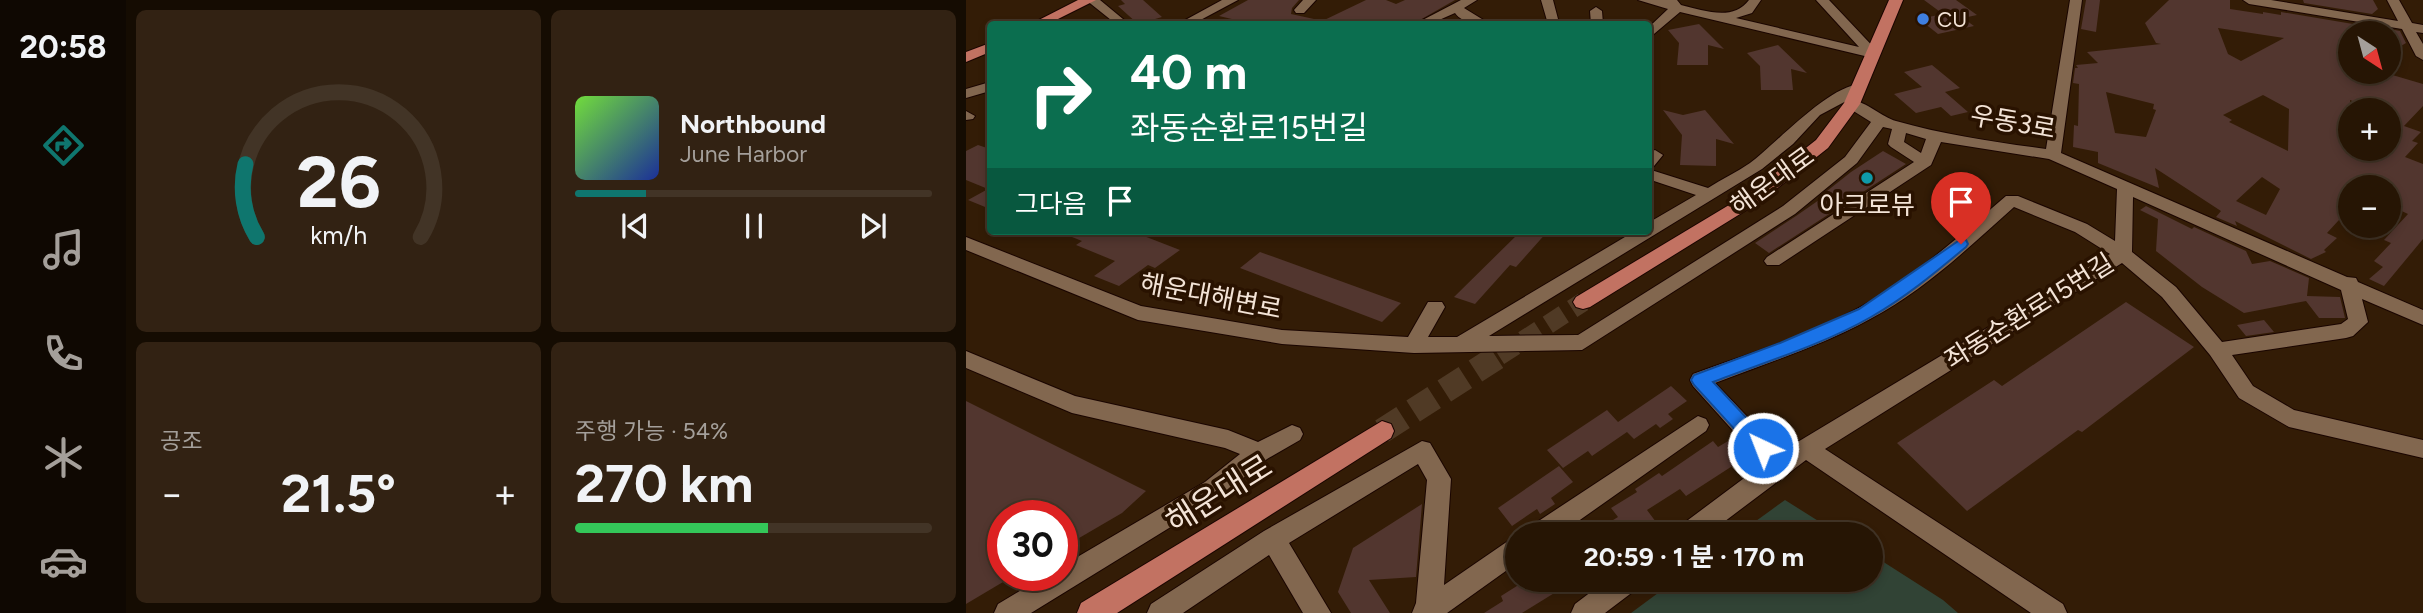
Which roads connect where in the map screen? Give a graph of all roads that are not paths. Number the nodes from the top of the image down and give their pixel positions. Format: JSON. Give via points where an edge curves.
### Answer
{"nodes":[{"id":1,"x":1091,"y":0,"type":"edge"},
{"id":2,"x":1232,"y":0,"type":"edge"},
{"id":3,"x":1310,"y":0,"type":"edge"},
{"id":4,"x":1471,"y":0,"type":"edge"},
{"id":5,"x":1547,"y":0,"type":"edge"},
{"id":6,"x":1644,"y":0,"type":"edge"},
{"id":7,"x":1716,"y":0,"type":"edge"},
{"id":8,"x":1755,"y":0,"type":"edge"},
{"id":9,"x":1822,"y":0,"type":"edge"},
{"id":10,"x":1896,"y":0,"type":"edge"},
{"id":11,"x":2076,"y":0,"type":"edge"},
{"id":12,"x":2249,"y":0,"type":"edge"},
{"id":13,"x":2393,"y":0,"type":"edge"},
{"id":14,"x":1673,"y":4,"type":"edge"},
{"id":15,"x":1457,"y":7,"type":"junction"},
{"id":16,"x":1300,"y":10,"type":"dead end"},
{"id":17,"x":1702,"y":14,"type":"junction"},
{"id":18,"x":1722,"y":18,"type":"junction"},
{"id":19,"x":1045,"y":21,"type":"edge"},
{"id":20,"x":1119,"y":21,"type":"edge"},
{"id":21,"x":1190,"y":21,"type":"edge"},
{"id":22,"x":1434,"y":21,"type":"edge"},
{"id":23,"x":1477,"y":21,"type":"edge"},
{"id":24,"x":1555,"y":21,"type":"edge"},
{"id":25,"x":2416,"y":27,"type":"edge"},
{"id":26,"x":1652,"y":30,"type":"edge"},
{"id":27,"x":987,"y":48,"type":"edge"},
{"id":28,"x":1873,"y":54,"type":"junction"},
{"id":29,"x":2423,"y":56,"type":"edge"},
{"id":30,"x":966,"y":58,"type":"edge"},
{"id":31,"x":987,"y":87,"type":"edge"},
{"id":32,"x":966,"y":94,"type":"edge"},
{"id":33,"x":1856,"y":96,"type":"junction"},
{"id":34,"x":1880,"y":121,"type":"junction"},
{"id":35,"x":1900,"y":127,"type":"junction"},
{"id":36,"x":1935,"y":136,"type":"junction"},
{"id":37,"x":2053,"y":155,"type":"junction"},
{"id":38,"x":1925,"y":162,"type":"junction"},
{"id":39,"x":1652,"y":175,"type":"edge"},
{"id":40,"x":2125,"y":187,"type":"junction"},
{"id":41,"x":1711,"y":194,"type":"junction"},
{"id":42,"x":1652,"y":229,"type":"edge"},
{"id":43,"x":1643,"y":235,"type":"edge"},
{"id":44,"x":966,"y":243,"type":"edge"},
{"id":45,"x":2123,"y":254,"type":"junction"},
{"id":46,"x":1773,"y":261,"type":"dead end"},
{"id":47,"x":2349,"y":283,"type":"junction"},
{"id":48,"x":1583,"y":302,"type":"tunnel mouth"},
{"id":49,"x":1435,"y":307,"type":"dead end"},
{"id":50,"x":2423,"y":318,"type":"edge"},
{"id":51,"x":1415,"y":345,"type":"junction"},
{"id":52,"x":1458,"y":346,"type":"junction"},
{"id":53,"x":2217,"y":350,"type":"junction"},
{"id":54,"x":969,"y":365,"type":"edge"},
{"id":55,"x":1698,"y":425,"type":"dead end"},
{"id":56,"x":1382,"y":431,"type":"tunnel mouth"},
{"id":57,"x":1292,"y":434,"type":"dead end"},
{"id":58,"x":1807,"y":449,"type":"junction"},
{"id":59,"x":2423,"y":449,"type":"edge"},
{"id":60,"x":1259,"y":452,"type":"junction"},
{"id":61,"x":1779,"y":465,"type":"junction"},
{"id":62,"x":1557,"y":522,"type":"edge"},
{"id":63,"x":1705,"y":522,"type":"edge"},
{"id":64,"x":1273,"y":539,"type":"junction"},
{"id":65,"x":1505,"y":558,"type":"edge"},
{"id":66,"x":1612,"y":592,"type":"edge"},
{"id":67,"x":1427,"y":612,"type":"edge"},
{"id":68,"x":1007,"y":613,"type":"edge"},
{"id":69,"x":1091,"y":613,"type":"edge"},
{"id":70,"x":1160,"y":613,"type":"edge"},
{"id":71,"x":1318,"y":613,"type":"edge"},
{"id":72,"x":1584,"y":613,"type":"edge"},
{"id":73,"x":2054,"y":613,"type":"edge"}],
"edges":[{"from":1,"to":19,"type":"main road"},
{"from":1,"to":20,"type":"street"},
{"from":2,"to":21,"type":"street"},
{"from":3,"to":16,"type":"street"},
{"from":4,"to":15,"type":"street"},
{"from":5,"to":24,"type":"street"},
{"from":6,"to":14,"type":"street"},
{"from":7,"to":17,"type":"street"},
{"from":8,"to":18,"type":"street","via":[[1748,10]]},
{"from":9,"to":28,"type":"street"},
{"from":10,"to":28,"type":"main road","name":"해운대로"},
{"from":11,"to":37,"type":"street"},
{"from":12,"to":25,"type":"street"},
{"from":13,"to":25,"type":"street"},
{"from":14,"to":17,"type":"street"},
{"from":14,"to":26,"type":"street"},
{"from":15,"to":22,"type":"street"},
{"from":15,"to":23,"type":"street","via":[[1462,15]]},
{"from":17,"to":18,"type":"street"},
{"from":18,"to":28,"type":"street"},
{"from":25,"to":29,"type":"street"},
{"from":27,"to":30,"type":"main road"},
{"from":28,"to":33,"type":"main road","name":"해운대로"},
{"from":31,"to":32,"type":"street"},
{"from":33,"to":34,"type":"street","name":"우동3로"},
{"from":33,"to":41,"type":"street","via":[[1815,112],[1788,141]]},
{"from":33,"to":48,"type":"main road","name":"해운대로","via":[[1822,144],[1755,197]]},
{"from":34,"to":35,"type":"street","name":"우동3로"},
{"from":34,"to":52,"type":"street","name":"해운대해변로","via":[[1851,160],[1789,210],[1582,342]]},
{"from":35,"to":36,"type":"street","name":"우동3로"},
{"from":35,"to":38,"type":"street","via":[[1896,144]]},
{"from":36,"to":37,"type":"street","name":"우동3로"},
{"from":36,"to":38,"type":"street","name":"우동3로"},
{"from":37,"to":40,"type":"street","name":"우동3로"},
{"from":38,"to":46,"type":"street"},
{"from":39,"to":41,"type":"street"},
{"from":40,"to":45,"type":"street"},
{"from":40,"to":47,"type":"street","name":"우동3로"},
{"from":41,"to":42,"type":"street"},
{"from":43,"to":52,"type":"street"},
{"from":44,"to":51,"type":"street","name":"해운대해변로","via":[[1138,313],[1282,337]]},
{"from":45,"to":53,"type":"street","via":[[2169,292]]},
{"from":45,"to":58,"type":"street","name":"좌동순환로15번길"},
{"from":45,"to":61,"type":"street","name":"좌동순환로15번길","via":[[2081,228],[2012,200],[1932,268],[1865,313],[1700,380]]},
{"from":47,"to":50,"type":"street","name":"우동3로"},
{"from":47,"to":53,"type":"street","via":[[2358,322],[2346,331]]},
{"from":49,"to":51,"type":"street"},
{"from":51,"to":52,"type":"street","name":"해운대해변로"},
{"from":53,"to":59,"type":"street","via":[[2246,392],[2289,418]]},
{"from":54,"to":60,"type":"street","via":[[1072,404],[1228,439]]},
{"from":55,"to":62,"type":"street"},
{"from":56,"to":69,"type":"main road","name":"해운대로"},
{"from":57,"to":60,"type":"street"},
{"from":58,"to":61,"type":"street","name":"좌동순환로15번길"},
{"from":58,"to":73,"type":"street"},
{"from":60,"to":68,"type":"street","via":[[1213,489]]},
{"from":61,"to":63,"type":"street","name":"좌동순환로15번길"},
{"from":64,"to":67,"type":"street","via":[[1422,450],[1439,479]]},
{"from":64,"to":70,"type":"street"},
{"from":64,"to":71,"type":"street"},
{"from":65,"to":67,"type":"street"},
{"from":66,"to":72,"type":"street"}]}
